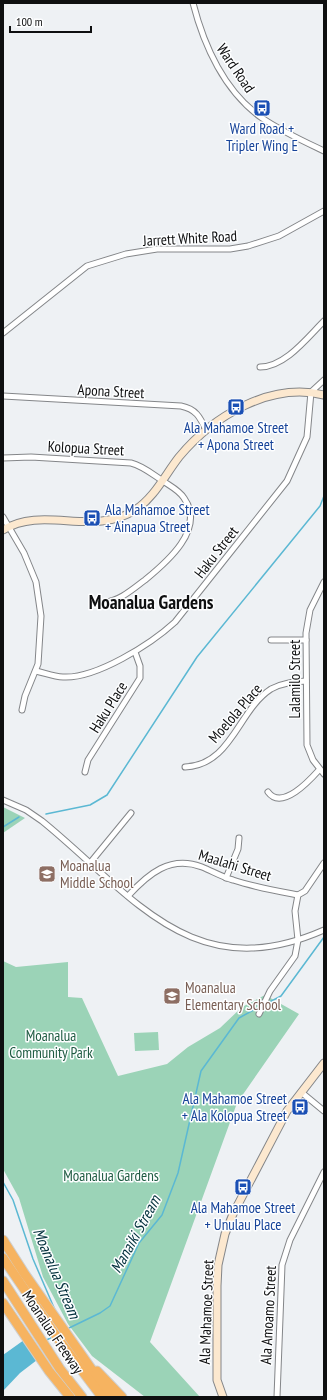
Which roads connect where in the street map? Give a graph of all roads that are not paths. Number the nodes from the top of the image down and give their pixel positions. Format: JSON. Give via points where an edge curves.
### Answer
{"nodes":[{"id":1,"x":193,"y":3,"type":"edge"},
{"id":2,"x":324,"y":151,"type":"edge"},
{"id":3,"x":324,"y":211,"type":"edge"},
{"id":4,"x":324,"y":321,"type":"edge"},
{"id":5,"x":3,"y":333,"type":"edge"},
{"id":6,"x":260,"y":367,"type":"dead end"},
{"id":7,"x":324,"y":380,"type":"edge"},
{"id":8,"x":311,"y":392,"type":"junction"},
{"id":9,"x":324,"y":395,"type":"edge"},
{"id":10,"x":3,"y":396,"type":"edge"},
{"id":11,"x":206,"y":430,"type":"junction"},
{"id":12,"x":3,"y":458,"type":"edge"},
{"id":13,"x":162,"y":480,"type":"junction"},
{"id":14,"x":3,"y":517,"type":"edge"},
{"id":15,"x":6,"y":528,"type":"edge"},
{"id":16,"x":324,"y":582,"type":"edge"},
{"id":17,"x":105,"y":602,"type":"dead end"},
{"id":18,"x":271,"y":640,"type":"dead end"},
{"id":19,"x":306,"y":640,"type":"junction"},
{"id":20,"x":135,"y":652,"type":"junction"},
{"id":21,"x":36,"y":670,"type":"junction"},
{"id":22,"x":306,"y":681,"type":"junction"},
{"id":23,"x":22,"y":710,"type":"dead end"},
{"id":24,"x":185,"y":767,"type":"dead end"},
{"id":25,"x":319,"y":770,"type":"junction"},
{"id":26,"x":85,"y":772,"type":"dead end"},
{"id":27,"x":324,"y":774,"type":"edge"},
{"id":28,"x":268,"y":792,"type":"dead end"},
{"id":29,"x":3,"y":800,"type":"edge"},
{"id":30,"x":131,"y":813,"type":"dead end"},
{"id":31,"x":239,"y":838,"type":"dead end"},
{"id":32,"x":90,"y":863,"type":"junction"},
{"id":33,"x":324,"y":863,"type":"edge"},
{"id":34,"x":226,"y":878,"type":"junction"},
{"id":35,"x":298,"y":895,"type":"junction"},
{"id":36,"x":128,"y":896,"type":"junction"},
{"id":37,"x":324,"y":930,"type":"edge"},
{"id":38,"x":298,"y":940,"type":"junction"},
{"id":39,"x":259,"y":1014,"type":"dead end"},
{"id":40,"x":324,"y":1063,"type":"edge"},
{"id":41,"x":301,"y":1092,"type":"junction"},
{"id":42,"x":324,"y":1111,"type":"edge"},
{"id":43,"x":324,"y":1172,"type":"edge"},
{"id":44,"x":3,"y":1240,"type":"edge"},
{"id":45,"x":3,"y":1258,"type":"edge"},
{"id":46,"x":3,"y":1281,"type":"edge"},
{"id":47,"x":3,"y":1292,"type":"edge"},
{"id":48,"x":3,"y":1303,"type":"edge"},
{"id":49,"x":29,"y":1333,"type":"junction"},
{"id":50,"x":63,"y":1338,"type":"junction"},
{"id":51,"x":70,"y":1397,"type":"edge"},
{"id":52,"x":82,"y":1397,"type":"edge"},
{"id":53,"x":102,"y":1397,"type":"edge"},
{"id":54,"x":111,"y":1397,"type":"edge"},
{"id":55,"x":122,"y":1397,"type":"edge"},
{"id":56,"x":223,"y":1397,"type":"edge"},
{"id":57,"x":277,"y":1397,"type":"edge"}],
"edges":[{"from":1,"to":2,"type":"street","name":"Ward Road","via":[[208,50],[232,89],[273,125]]},
{"from":3,"to":5,"type":"street","name":"Jarrett White Road","via":[[279,236],[248,246],[230,249],[158,249],[126,254],[87,266]]},
{"from":4,"to":6,"type":"street","via":[[283,361]]},
{"from":7,"to":8,"type":"street"},
{"from":8,"to":9,"type":"street"},
{"from":8,"to":11,"type":"street","via":[[283,392],[258,400],[233,412]]},
{"from":8,"to":20,"type":"street","name":"Haku Street","via":[[307,437],[287,481],[175,622]]},
{"from":10,"to":11,"type":"street","name":"Apona Street","via":[[181,406],[193,410]]},
{"from":11,"to":13,"type":"street","via":[[185,450]]},
{"from":12,"to":13,"type":"street","name":"Kolopua Street","via":[[31,457],[131,463],[142,466]]},
{"from":13,"to":15,"type":"street","via":[[140,506],[117,519],[94,523],[30,520]]},
{"from":13,"to":17,"type":"street","name":"Kolopua Street","via":[[177,490],[186,502],[190,521],[186,535],[160,568],[119,598]]},
{"from":14,"to":15,"type":"street"},
{"from":15,"to":21,"type":"street","via":[[24,553],[36,582],[41,616]]},
{"from":16,"to":19,"type":"street","name":"Lalamilo Street","via":[[310,610]]},
{"from":18,"to":19,"type":"street"},
{"from":19,"to":22,"type":"street","name":"Lalamilo Street"},
{"from":20,"to":21,"type":"street","name":"Haku Street","via":[[77,676],[63,677]]},
{"from":20,"to":26,"type":"street","name":"Haku Place","via":[[140,666],[140,678],[88,760]]},
{"from":21,"to":23,"type":"street"},
{"from":22,"to":24,"type":"street","name":"Moelola Place","via":[[285,683],[270,690],[256,703],[238,731],[223,748],[202,764]]},
{"from":22,"to":25,"type":"street","name":"Lalamilo Street","via":[[307,745]]},
{"from":25,"to":27,"type":"street","name":"Lalamilo Street"},
{"from":25,"to":28,"type":"street","via":[[302,788],[292,794],[278,798]]},
{"from":29,"to":32,"type":"street","via":[[38,818]]},
{"from":30,"to":32,"type":"street"},
{"from":31,"to":34,"type":"street","via":[[238,849]]},
{"from":32,"to":36,"type":"street"},
{"from":33,"to":35,"type":"street","via":[[305,892]]},
{"from":34,"to":35,"type":"street","name":"Maalahi Street"},
{"from":34,"to":36,"type":"street","name":"Maalahi Street","via":[[200,866],[174,864],[150,873]]},
{"from":35,"to":38,"type":"street","via":[[295,917]]},
{"from":36,"to":38,"type":"street","via":[[150,915],[171,928],[215,945],[260,948]]},
{"from":37,"to":38,"type":"street"},
{"from":38,"to":39,"type":"street","via":[[295,956],[268,995]]},
{"from":40,"to":41,"type":"street","name":"Ala Mahamoe Street"},
{"from":41,"to":42,"type":"street"},
{"from":41,"to":56,"type":"street","name":"Ala Mahamoe Street","via":[[282,1120],[233,1214],[222,1245],[216,1286],[216,1376]]},
{"from":43,"to":57,"type":"street","name":"Ala Amoamo Street","via":[[290,1240],[282,1265]]},
{"from":44,"to":50,"type":"highway"},
{"from":45,"to":50,"type":"highway","name":"Moanalua Freeway","via":[[44,1319]]},
{"from":46,"to":49,"type":"highway","name":"Moanalua Freeway"},
{"from":47,"to":49,"type":"highway"},
{"from":48,"to":49,"type":"highway"},
{"from":49,"to":51,"type":"highway","via":[[39,1356]]},
{"from":49,"to":52,"type":"highway","name":"Moanalua Freeway","via":[[48,1352]]},
{"from":50,"to":53,"type":"highway","name":"Moanalua Freeway"},
{"from":50,"to":54,"type":"highway"},
{"from":50,"to":55,"type":"highway"}]}
